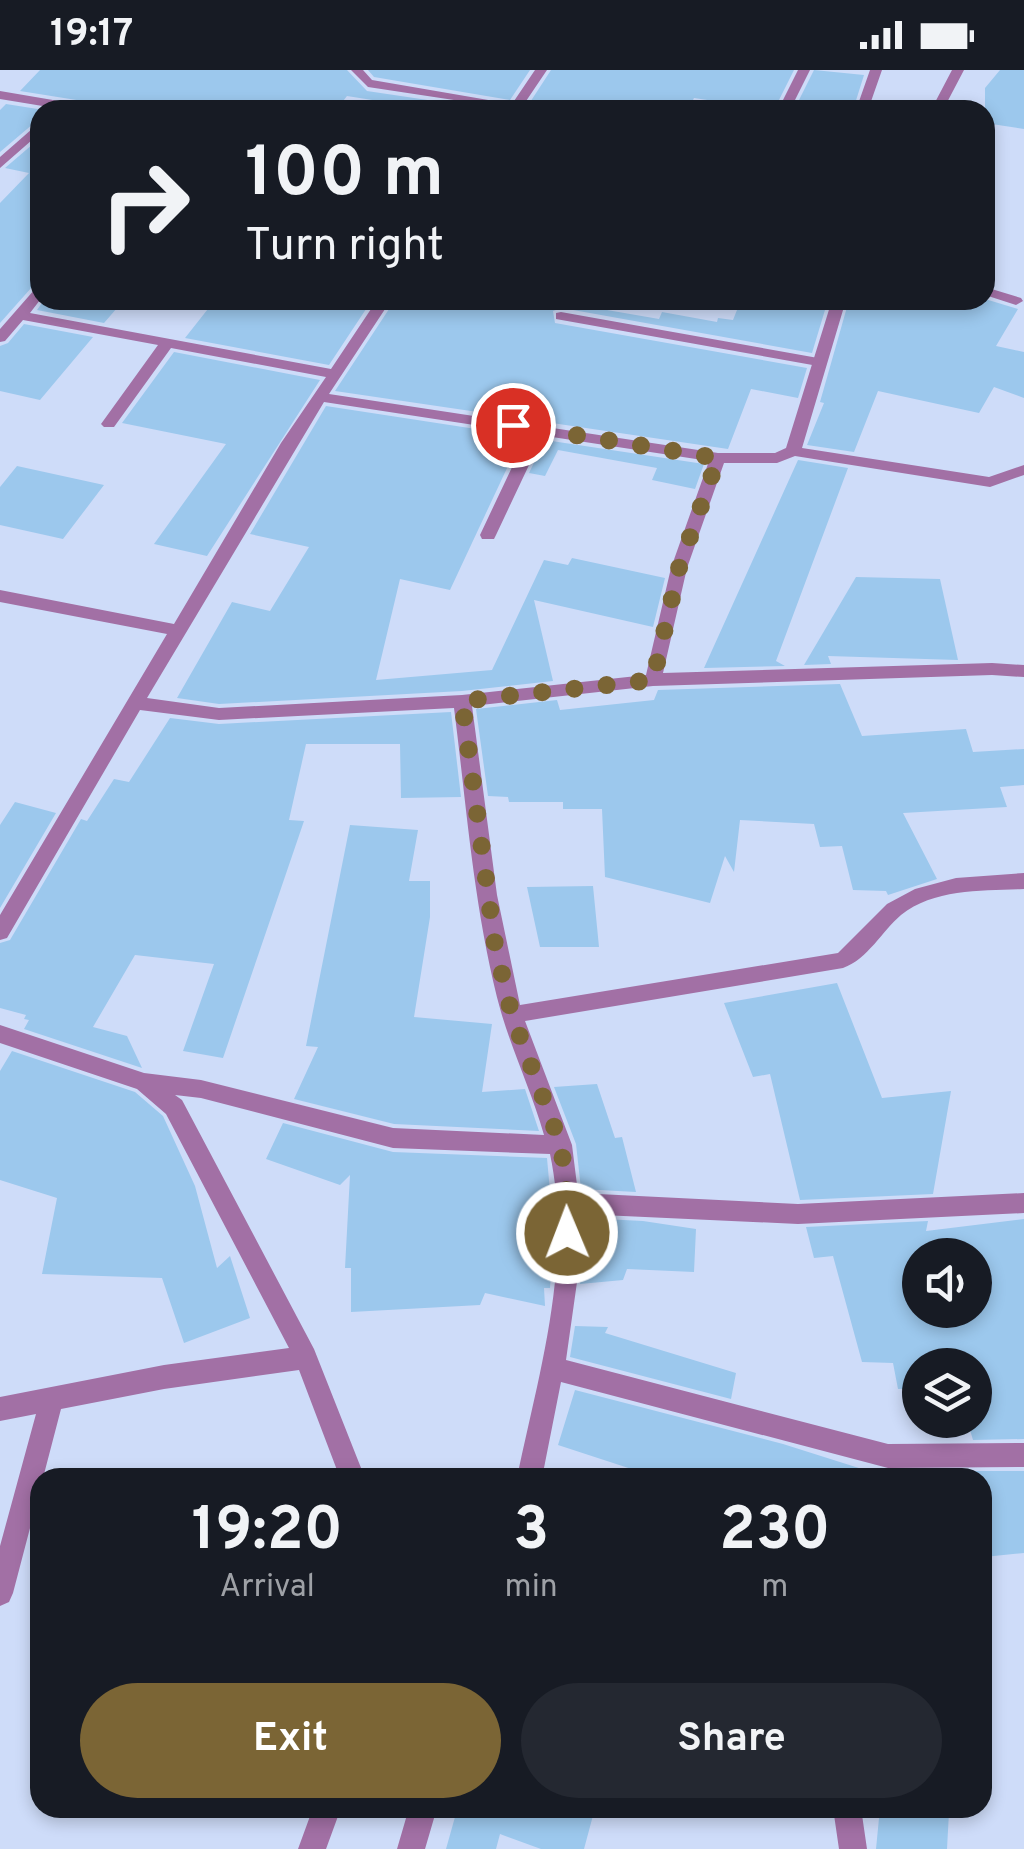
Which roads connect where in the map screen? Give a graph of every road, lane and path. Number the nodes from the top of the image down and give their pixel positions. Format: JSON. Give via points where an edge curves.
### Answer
{"nodes":[{"id":1,"x":356,"y":70,"type":"edge"},
{"id":2,"x":541,"y":70,"type":"edge"},
{"id":3,"x":804,"y":70,"type":"edge"},
{"id":4,"x":876,"y":70,"type":"edge"},
{"id":5,"x":958,"y":70,"type":"edge"},
{"id":6,"x":0,"y":95,"type":"edge"},
{"id":7,"x":463,"y":100,"type":"edge"},
{"id":8,"x":520,"y":100,"type":"edge"},
{"id":9,"x":789,"y":100,"type":"edge"},
{"id":10,"x":866,"y":100,"type":"edge"},
{"id":11,"x":943,"y":100,"type":"edge"},
{"id":12,"x":30,"y":102,"type":"edge"},
{"id":13,"x":30,"y":136,"type":"edge"},
{"id":14,"x":0,"y":164,"type":"edge"},
{"id":15,"x":995,"y":294,"type":"edge"},
{"id":16,"x":1016,"y":301,"type":"dead end"},
{"id":17,"x":30,"y":304,"type":"edge"},
{"id":18,"x":377,"y":310,"type":"edge"},
{"id":19,"x":836,"y":310,"type":"edge"},
{"id":20,"x":20,"y":315,"type":"junction"},
{"id":21,"x":560,"y":316,"type":"dead end"},
{"id":22,"x":0,"y":338,"type":"edge"},
{"id":23,"x":167,"y":342,"type":"junction"},
{"id":24,"x":818,"y":362,"type":"junction"},
{"id":25,"x":335,"y":374,"type":"junction"},
{"id":26,"x":320,"y":397,"type":"junction"},
{"id":27,"x":110,"y":424,"type":"dead end"},
{"id":28,"x":538,"y":429,"type":"junction"},
{"id":29,"x":794,"y":451,"type":"junction"},
{"id":30,"x":718,"y":458,"type":"junction"},
{"id":31,"x":1024,"y":470,"type":"edge"},
{"id":32,"x":488,"y":535,"type":"dead end"},
{"id":33,"x":0,"y":596,"type":"edge"},
{"id":34,"x":177,"y":630,"type":"junction"},
{"id":35,"x":1024,"y":672,"type":"edge"},
{"id":36,"x":653,"y":680,"type":"junction"},
{"id":37,"x":462,"y":701,"type":"junction"},
{"id":38,"x":137,"y":703,"type":"junction"},
{"id":39,"x":1024,"y":881,"type":"edge"},
{"id":40,"x":0,"y":932,"type":"edge"},
{"id":41,"x":512,"y":1015,"type":"junction"},
{"id":42,"x":0,"y":1034,"type":"edge"},
{"id":43,"x":144,"y":1082,"type":"junction"},
{"id":44,"x":561,"y":1145,"type":"junction"},
{"id":45,"x":1024,"y":1202,"type":"edge"},
{"id":46,"x":568,"y":1203,"type":"junction"},
{"id":47,"x":306,"y":1357,"type":"junction"},
{"id":48,"x":550,"y":1367,"type":"junction"},
{"id":49,"x":52,"y":1398,"type":"junction"},
{"id":50,"x":0,"y":1409,"type":"edge"},
{"id":51,"x":1024,"y":1456,"type":"edge"},
{"id":52,"x":886,"y":1467,"type":"edge"},
{"id":53,"x":33,"y":1468,"type":"edge"},
{"id":54,"x":350,"y":1468,"type":"edge"},
{"id":55,"x":531,"y":1468,"type":"edge"},
{"id":56,"x":30,"y":1480,"type":"edge"},
{"id":57,"x":0,"y":1593,"type":"edge"},
{"id":58,"x":323,"y":1818,"type":"edge"},
{"id":59,"x":421,"y":1818,"type":"edge"},
{"id":60,"x":848,"y":1818,"type":"edge"},
{"id":61,"x":312,"y":1849,"type":"edge"},
{"id":62,"x":410,"y":1849,"type":"edge"},
{"id":63,"x":853,"y":1849,"type":"edge"}],
"edges":[{"from":1,"to":7,"type":"street","via":[[368,83]]},
{"from":2,"to":8,"type":"street"},
{"from":3,"to":9,"type":"street"},
{"from":4,"to":10,"type":"street"},
{"from":5,"to":11,"type":"street"},
{"from":6,"to":12,"type":"street"},
{"from":13,"to":14,"type":"street"},
{"from":15,"to":16,"type":"street"},
{"from":17,"to":20,"type":"street"},
{"from":18,"to":25,"type":"street"},
{"from":19,"to":24,"type":"street"},
{"from":20,"to":22,"type":"street"},
{"from":20,"to":23,"type":"street"},
{"from":21,"to":24,"type":"street"},
{"from":23,"to":25,"type":"street"},
{"from":23,"to":27,"type":"street"},
{"from":24,"to":29,"type":"street"},
{"from":25,"to":26,"type":"street"},
{"from":26,"to":28,"type":"street"},
{"from":26,"to":34,"type":"street"},
{"from":28,"to":30,"type":"street"},
{"from":28,"to":32,"type":"street"},
{"from":29,"to":30,"type":"street","via":[[777,458]]},
{"from":29,"to":31,"type":"street","via":[[990,482]]},
{"from":30,"to":36,"type":"street","via":[[679,568]]},
{"from":33,"to":34,"type":"street"},
{"from":34,"to":38,"type":"street"},
{"from":35,"to":36,"type":"street"},
{"from":36,"to":37,"type":"street"},
{"from":37,"to":38,"type":"street","via":[[219,714]]},
{"from":37,"to":41,"type":"street","via":[[495,945]]},
{"from":38,"to":40,"type":"street"},
{"from":39,"to":41,"type":"street","via":[[917,898],[896,908],[843,960]]},
{"from":41,"to":44,"type":"street"},
{"from":42,"to":43,"type":"street"},
{"from":43,"to":44,"type":"street","via":[[200,1089],[393,1138]]},
{"from":43,"to":47,"type":"street","via":[[174,1107]]},
{"from":44,"to":46,"type":"street"},
{"from":45,"to":46,"type":"street","via":[[798,1214]]},
{"from":46,"to":48,"type":"street","via":[[564,1292]]},
{"from":47,"to":49,"type":"street"},
{"from":47,"to":54,"type":"street"},
{"from":48,"to":52,"type":"street"},
{"from":48,"to":55,"type":"street"},
{"from":49,"to":50,"type":"street"},
{"from":49,"to":53,"type":"street"},
{"from":51,"to":52,"type":"street"},
{"from":56,"to":57,"type":"street"},
{"from":58,"to":61,"type":"street"},
{"from":59,"to":62,"type":"street"},
{"from":60,"to":63,"type":"street"}]}
